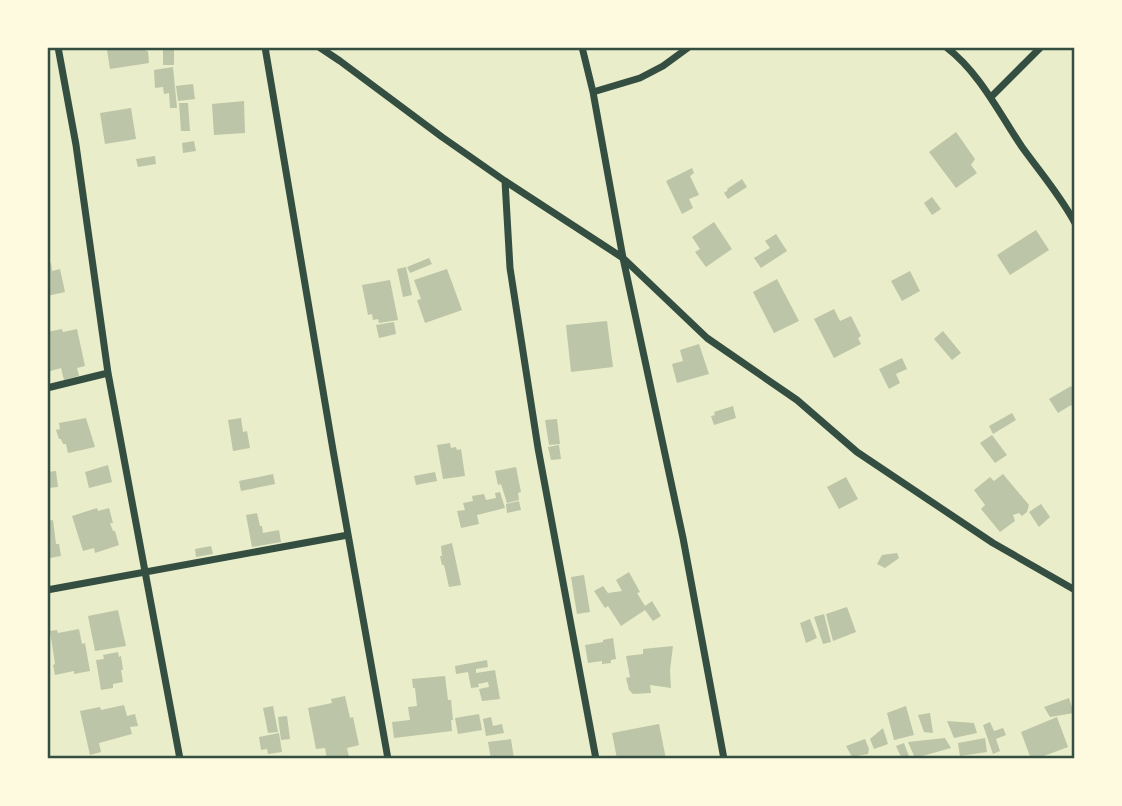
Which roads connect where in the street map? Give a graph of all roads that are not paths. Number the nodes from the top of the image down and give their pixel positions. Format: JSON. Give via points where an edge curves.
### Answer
{"nodes":[{"id":1,"x":58,"y":47,"type":"edge"},
{"id":2,"x":265,"y":47,"type":"edge"},
{"id":3,"x":319,"y":47,"type":"edge"},
{"id":4,"x":582,"y":47,"type":"edge"},
{"id":5,"x":689,"y":47,"type":"edge"},
{"id":6,"x":946,"y":47,"type":"edge"},
{"id":7,"x":1041,"y":47,"type":"edge"},
{"id":8,"x":593,"y":92,"type":"junction"},
{"id":9,"x":991,"y":97,"type":"junction"},
{"id":10,"x":505,"y":181,"type":"junction"},
{"id":11,"x":1075,"y":223,"type":"edge"},
{"id":12,"x":623,"y":257,"type":"junction"},
{"id":13,"x":108,"y":373,"type":"junction"},
{"id":14,"x":47,"y":388,"type":"edge"},
{"id":15,"x":348,"y":535,"type":"junction"},
{"id":16,"x":145,"y":571,"type":"junction"},
{"id":17,"x":1073,"y":587,"type":"edge"},
{"id":18,"x":47,"y":590,"type":"edge"},
{"id":19,"x":180,"y":759,"type":"edge"},
{"id":20,"x":388,"y":759,"type":"edge"},
{"id":21,"x":596,"y":759,"type":"edge"},
{"id":22,"x":723,"y":759,"type":"edge"}],
"edges":[{"from":1,"to":13,"type":"street"},
{"from":2,"to":15,"type":"street"},
{"from":3,"to":10,"type":"street"},
{"from":4,"to":8,"type":"street"},
{"from":5,"to":8,"type":"street","via":[[640,78]]},
{"from":6,"to":9,"type":"street"},
{"from":7,"to":9,"type":"street"},
{"from":8,"to":12,"type":"street"},
{"from":9,"to":11,"type":"street"},
{"from":10,"to":12,"type":"street"},
{"from":10,"to":21,"type":"street","via":[[517,318]]},
{"from":12,"to":17,"type":"street","via":[[707,338],[797,400],[857,452],[993,543]]},
{"from":12,"to":22,"type":"street","via":[[683,538]]},
{"from":13,"to":14,"type":"street"},
{"from":13,"to":16,"type":"street"},
{"from":15,"to":16,"type":"street"},
{"from":15,"to":20,"type":"street"},
{"from":16,"to":18,"type":"street"},
{"from":16,"to":19,"type":"street"}]}
